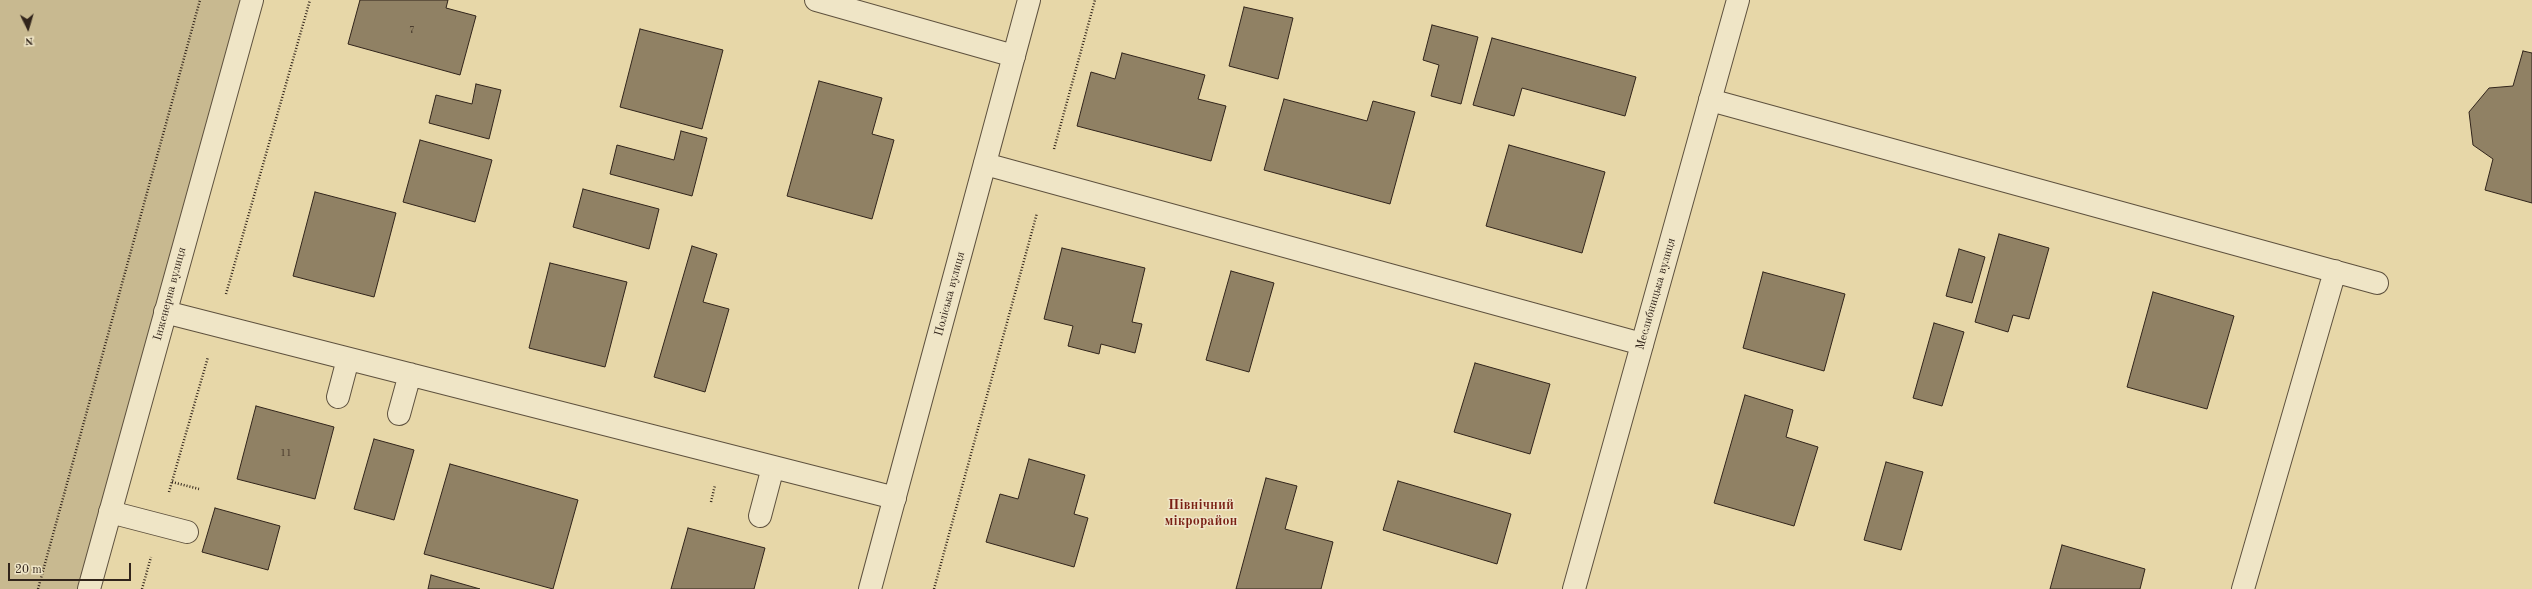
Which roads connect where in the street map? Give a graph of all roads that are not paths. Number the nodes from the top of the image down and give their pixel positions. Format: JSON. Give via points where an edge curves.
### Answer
{"nodes":[{"id":1,"x":252,"y":0,"type":"edge"},
{"id":2,"x":816,"y":0,"type":"edge"},
{"id":3,"x":1030,"y":0,"type":"edge"},
{"id":4,"x":1738,"y":0,"type":"edge"},
{"id":5,"x":1014,"y":56,"type":"junction"},
{"id":6,"x":1710,"y":100,"type":"junction"},
{"id":7,"x":985,"y":164,"type":"junction"},
{"id":8,"x":2335,"y":271,"type":"junction"},
{"id":9,"x":2377,"y":282,"type":"dead end"},
{"id":10,"x":165,"y":312,"type":"junction"},
{"id":11,"x":1642,"y":344,"type":"junction"},
{"id":12,"x":348,"y":359,"type":"junction"},
{"id":13,"x":410,"y":374,"type":"junction"},
{"id":14,"x":338,"y":397,"type":"dead end"},
{"id":15,"x":399,"y":414,"type":"dead end"},
{"id":16,"x":773,"y":467,"type":"junction"},
{"id":17,"x":895,"y":498,"type":"junction"},
{"id":18,"x":110,"y":512,"type":"junction"},
{"id":19,"x":760,"y":516,"type":"dead end"},
{"id":20,"x":187,"y":532,"type":"dead end"},
{"id":21,"x":89,"y":589,"type":"edge"},
{"id":22,"x":870,"y":589,"type":"edge"},
{"id":23,"x":1574,"y":589,"type":"edge"},
{"id":24,"x":2244,"y":589,"type":"edge"}],
"edges":[{"from":1,"to":10,"type":"street","name":"Інженерна вулиця"},
{"from":2,"to":5,"type":"street"},
{"from":3,"to":5,"type":"street","name":"Поліська вулиця"},
{"from":4,"to":6,"type":"street","name":"Меслибницька вулиця"},
{"from":5,"to":7,"type":"street","name":"Поліська вулиця"},
{"from":6,"to":8,"type":"street"},
{"from":6,"to":11,"type":"street","name":"Меслибницька вулиця"},
{"from":7,"to":11,"type":"street"},
{"from":7,"to":17,"type":"street","name":"Поліська вулиця"},
{"from":8,"to":9,"type":"street"},
{"from":8,"to":24,"type":"street"},
{"from":10,"to":12,"type":"street"},
{"from":10,"to":18,"type":"street","name":"Інженерна вулиця"},
{"from":11,"to":23,"type":"street","name":"Меслибницька вулиця"},
{"from":12,"to":13,"type":"street"},
{"from":12,"to":14,"type":"street"},
{"from":13,"to":15,"type":"street"},
{"from":13,"to":16,"type":"street"},
{"from":16,"to":17,"type":"street"},
{"from":16,"to":19,"type":"street"},
{"from":17,"to":22,"type":"street","name":"Поліська вулиця"},
{"from":18,"to":20,"type":"street"},
{"from":18,"to":21,"type":"street","name":"Інженерна вулиця"}]}
